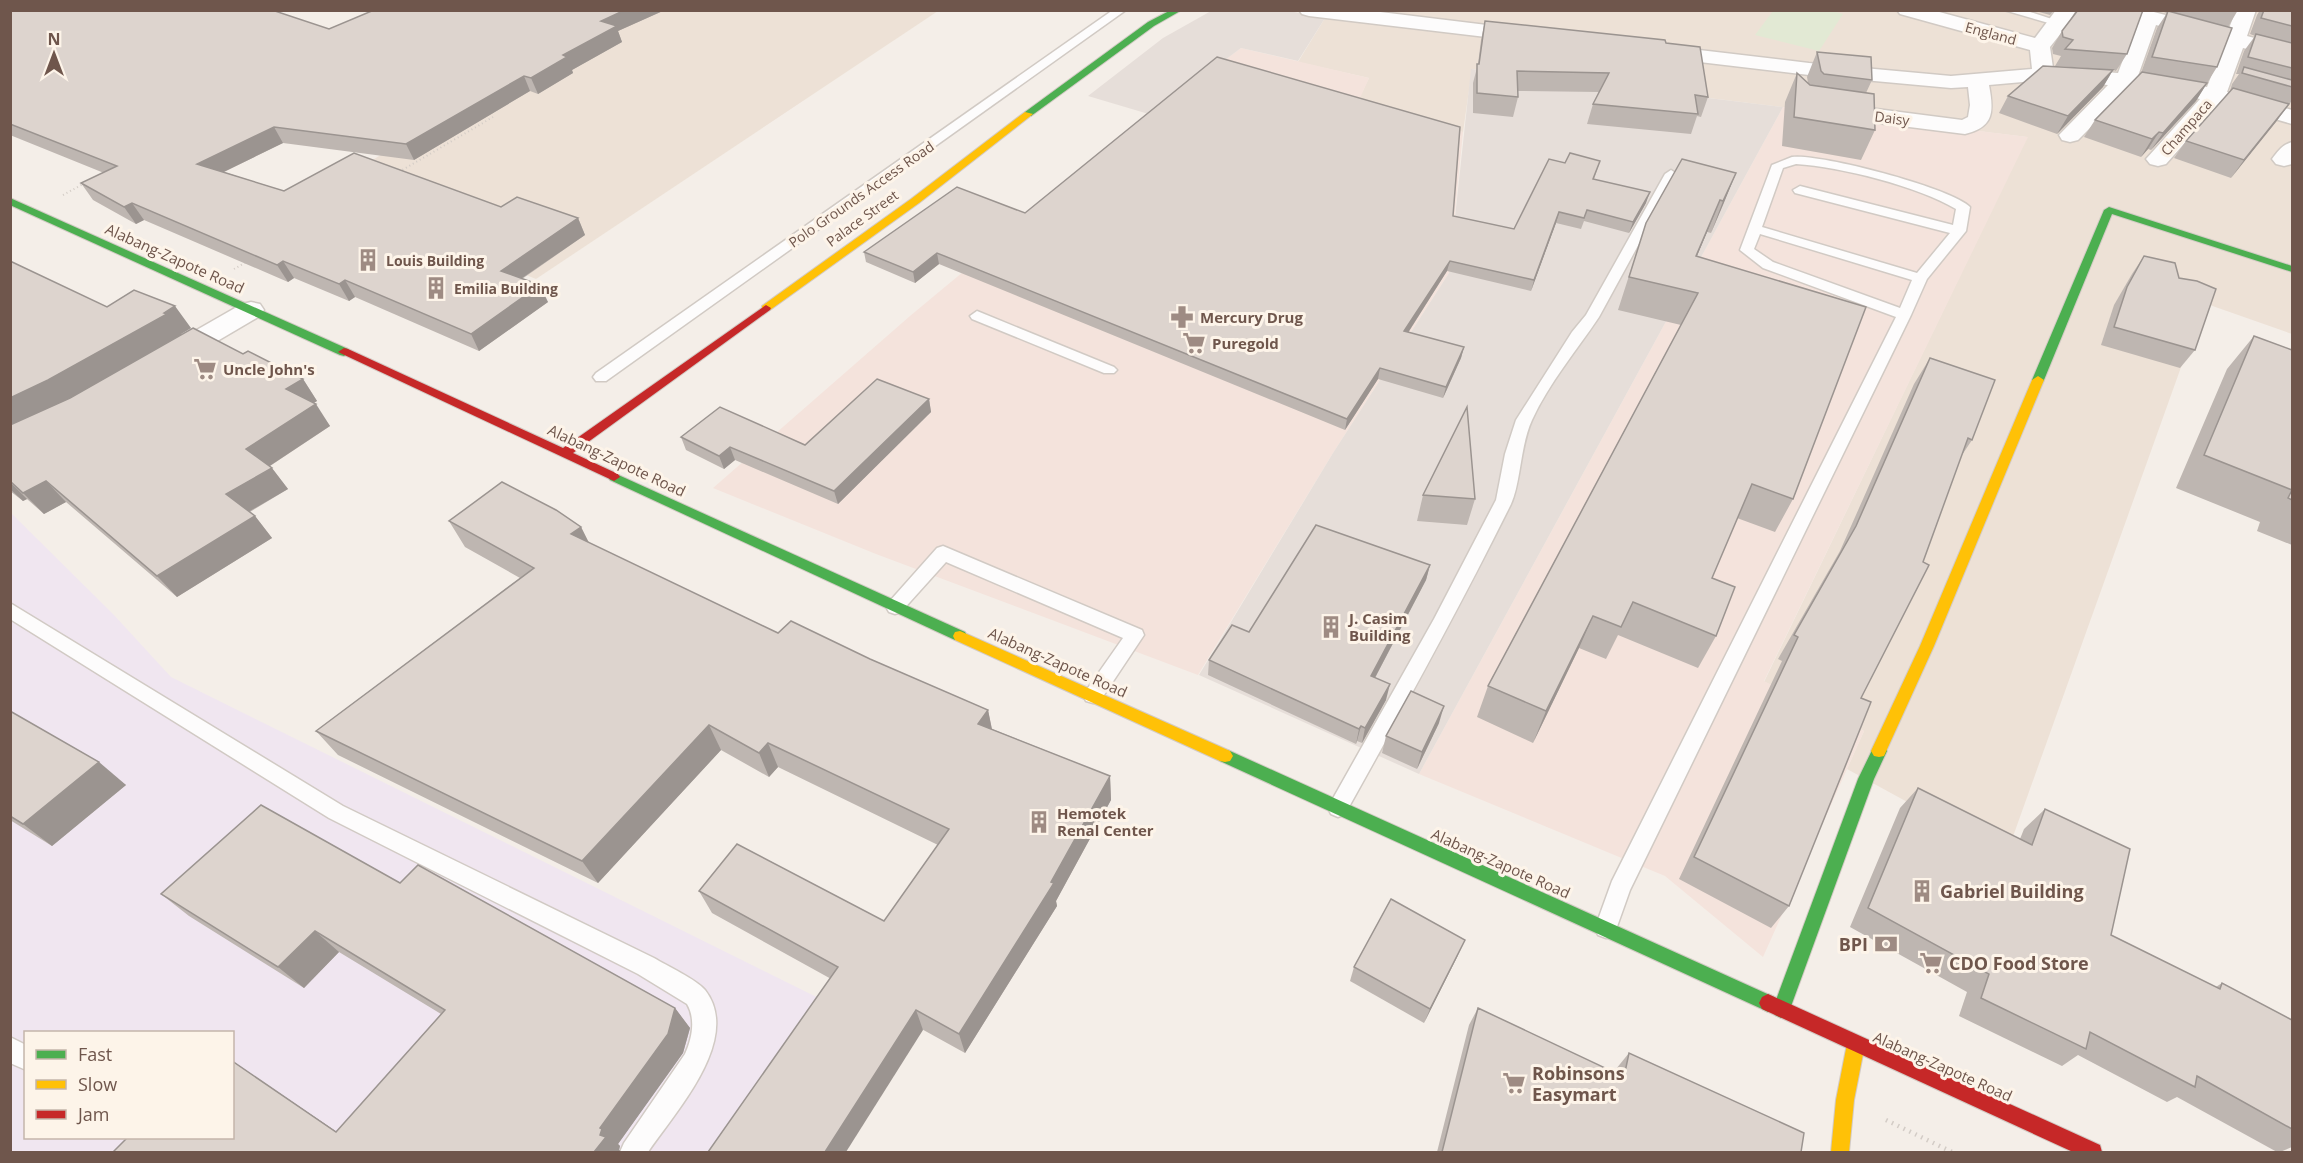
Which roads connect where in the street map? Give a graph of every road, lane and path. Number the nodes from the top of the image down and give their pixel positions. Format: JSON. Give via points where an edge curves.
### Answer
{"nodes":[{"id":1,"x":1121,"y":10,"type":"edge"},
{"id":2,"x":1178,"y":10,"type":"edge"},
{"id":3,"x":1309,"y":10,"type":"edge"},
{"id":4,"x":1464,"y":10,"type":"edge"},
{"id":5,"x":1907,"y":10,"type":"edge"},
{"id":6,"x":2009,"y":10,"type":"edge"},
{"id":7,"x":2121,"y":10,"type":"edge"},
{"id":8,"x":2246,"y":10,"type":"edge"},
{"id":9,"x":2063,"y":17,"type":"edge"},
{"id":10,"x":2149,"y":18,"type":"junction"},
{"id":11,"x":1439,"y":26,"type":"junction"},
{"id":12,"x":1545,"y":38,"type":"edge"},
{"id":13,"x":2234,"y":39,"type":"junction"},
{"id":14,"x":2040,"y":46,"type":"junction"},
{"id":15,"x":1639,"y":49,"type":"edge"},
{"id":16,"x":2292,"y":54,"type":"edge"},
{"id":17,"x":2044,"y":74,"type":"junction"},
{"id":18,"x":1977,"y":79,"type":"junction"},
{"id":19,"x":2126,"y":80,"type":"junction"},
{"id":20,"x":2222,"y":83,"type":"junction"},
{"id":21,"x":1806,"y":107,"type":"edge"},
{"id":22,"x":493,"y":117,"type":"dead end"},
{"id":23,"x":2292,"y":117,"type":"edge"},
{"id":24,"x":2070,"y":135,"type":"edge"},
{"id":25,"x":2158,"y":159,"type":"dead end"},
{"id":26,"x":1671,"y":174,"type":"edge"},
{"id":27,"x":94,"y":178,"type":"edge"},
{"id":28,"x":390,"y":178,"type":"edge"},
{"id":29,"x":1800,"y":190,"type":"dead end"},
{"id":30,"x":12,"y":204,"type":"edge"},
{"id":31,"x":32,"y":212,"type":"junction"},
{"id":32,"x":1756,"y":229,"type":"junction"},
{"id":33,"x":1959,"y":231,"type":"junction"},
{"id":34,"x":249,"y":260,"type":"edge"},
{"id":35,"x":2292,"y":269,"type":"edge"},
{"id":36,"x":1920,"y":278,"type":"junction"},
{"id":37,"x":202,"y":288,"type":"junction"},
{"id":38,"x":251,"y":310,"type":"junction"},
{"id":39,"x":1904,"y":315,"type":"junction"},
{"id":40,"x":976,"y":316,"type":"dead end"},
{"id":41,"x":149,"y":370,"type":"edge"},
{"id":42,"x":1109,"y":370,"type":"dead end"},
{"id":43,"x":601,"y":377,"type":"dead end"},
{"id":44,"x":565,"y":453,"type":"junction"},
{"id":45,"x":895,"y":607,"type":"junction"},
{"id":46,"x":10,"y":610,"type":"edge"},
{"id":47,"x":1093,"y":695,"type":"junction"},
{"id":48,"x":1338,"y":808,"type":"junction"},
{"id":49,"x":1606,"y":928,"type":"junction"},
{"id":50,"x":1781,"y":1009,"type":"junction"},
{"id":51,"x":1856,"y":1044,"type":"junction"},
{"id":52,"x":10,"y":1049,"type":"edge"},
{"id":53,"x":24,"y":1057,"type":"edge"},
{"id":54,"x":1845,"y":1100,"type":"junction"},
{"id":55,"x":633,"y":1152,"type":"edge"},
{"id":56,"x":1840,"y":1152,"type":"edge"},
{"id":57,"x":1953,"y":1152,"type":"edge"},
{"id":58,"x":2093,"y":1152,"type":"edge"}],
"edges":[{"from":1,"to":43,"type":"lane","name":"Polo Grounds Access Road"},
{"from":2,"to":44,"type":"main road","name":"Palace Street","via":[[1080,74],[915,201]]},
{"from":3,"to":11,"type":"street"},
{"from":4,"to":11,"type":"street"},
{"from":5,"to":14,"type":"street","name":"England"},
{"from":6,"to":9,"type":"lane"},
{"from":7,"to":10,"type":"street"},
{"from":8,"to":13,"type":"street"},
{"from":9,"to":14,"type":"street"},
{"from":10,"to":13,"type":"street"},
{"from":10,"to":19,"type":"street"},
{"from":11,"to":12,"type":"street"},
{"from":13,"to":16,"type":"street"},
{"from":13,"to":20,"type":"street"},
{"from":14,"to":17,"type":"street"},
{"from":15,"to":18,"type":"street","via":[[1793,76],[1951,82]]},
{"from":17,"to":18,"type":"street"},
{"from":17,"to":19,"type":"street"},
{"from":18,"to":21,"type":"street","name":"Daisy","via":[[1980,116],[1965,127]]},
{"from":19,"to":20,"type":"street"},
{"from":19,"to":24,"type":"street"},
{"from":20,"to":23,"type":"street"},
{"from":20,"to":25,"type":"street","name":"Champaca"},
{"from":22,"to":28,"type":"path"},
{"from":26,"to":48,"type":"lane","via":[[1592,317],[1524,420],[1504,500],[1442,622]]},
{"from":27,"to":31,"type":"path"},
{"from":29,"to":33,"type":"lane"},
{"from":30,"to":31,"type":"main road","name":"Alabang-Zapote Road"},
{"from":31,"to":37,"type":"main road","name":"Alabang-Zapote Road"},
{"from":32,"to":33,"type":"lane","via":[[1778,165],[1796,160],[1820,162],[1957,201],[1964,207]]},
{"from":32,"to":36,"type":"lane"},
{"from":32,"to":39,"type":"lane","via":[[1747,250],[1768,265]]},
{"from":33,"to":36,"type":"lane"},
{"from":34,"to":37,"type":"path"},
{"from":35,"to":50,"type":"main road","via":[[2109,210],[1927,646],[1866,779]]},
{"from":36,"to":39,"type":"lane"},
{"from":37,"to":38,"type":"main road","name":"Alabang-Zapote Road"},
{"from":38,"to":41,"type":"street"},
{"from":38,"to":44,"type":"main road","name":"Alabang-Zapote Road"},
{"from":39,"to":49,"type":"lane","via":[[1620,888]]},
{"from":40,"to":42,"type":"lane"},
{"from":44,"to":45,"type":"main road","name":"Alabang-Zapote Road"},
{"from":45,"to":47,"type":"main road","name":"Alabang-Zapote Road"},
{"from":45,"to":47,"type":"lane","via":[[944,553],[1135,635]]},
{"from":46,"to":55,"type":"lane","via":[[336,812],[646,966],[694,996],[703,1009],[704,1040],[694,1063]]},
{"from":47,"to":48,"type":"main road","name":"Alabang-Zapote Road"},
{"from":48,"to":49,"type":"main road","name":"Alabang-Zapote Road"},
{"from":49,"to":50,"type":"main road","name":"Alabang-Zapote Road"},
{"from":50,"to":51,"type":"main road","name":"Alabang-Zapote Road"},
{"from":51,"to":54,"type":"main road"},
{"from":51,"to":58,"type":"main road","name":"Alabang-Zapote Road"},
{"from":52,"to":53,"type":"lane"},
{"from":54,"to":56,"type":"main road"},
{"from":54,"to":57,"type":"path"}]}
